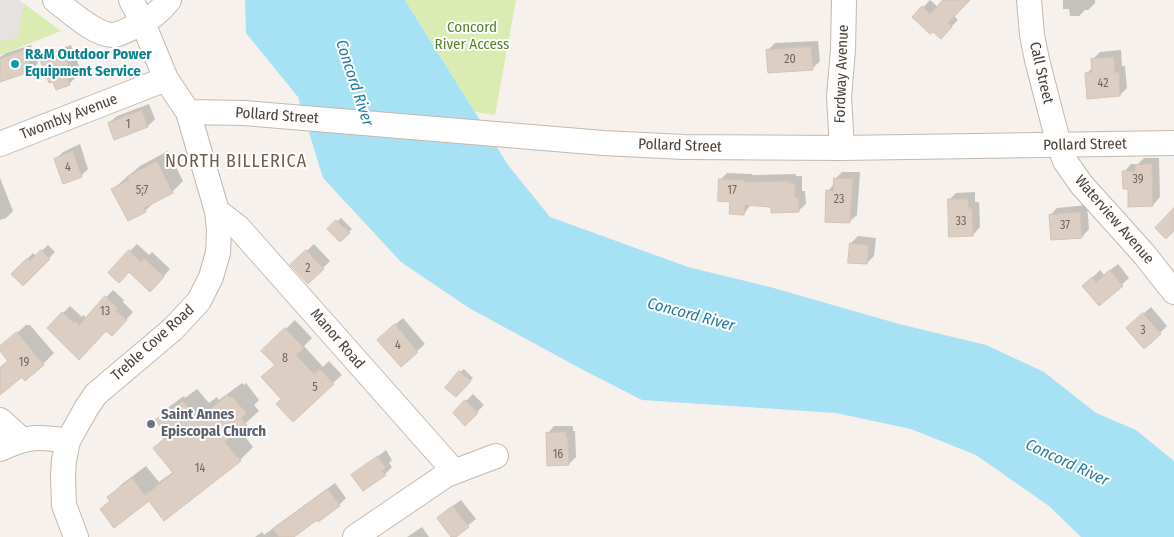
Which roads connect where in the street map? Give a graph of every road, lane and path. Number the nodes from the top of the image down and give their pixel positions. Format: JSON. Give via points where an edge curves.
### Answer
{"nodes":[{"id":1,"x":55,"y":0,"type":"edge"},
{"id":2,"x":131,"y":0,"type":"edge"},
{"id":3,"x":169,"y":0,"type":"edge"},
{"id":4,"x":844,"y":0,"type":"edge"},
{"id":5,"x":1029,"y":0,"type":"edge"},
{"id":6,"x":143,"y":23,"type":"junction"},
{"id":7,"x":166,"y":78,"type":"junction"},
{"id":8,"x":188,"y":112,"type":"junction"},
{"id":9,"x":1174,"y":143,"type":"edge"},
{"id":10,"x":0,"y":144,"type":"edge"},
{"id":11,"x":1059,"y":145,"type":"junction"},
{"id":12,"x":842,"y":148,"type":"junction"},
{"id":13,"x":217,"y":211,"type":"junction"},
{"id":14,"x":1174,"y":292,"type":"edge"},
{"id":15,"x":0,"y":420,"type":"edge"},
{"id":16,"x":68,"y":441,"type":"junction"},
{"id":17,"x":10,"y":444,"type":"edge"},
{"id":18,"x":496,"y":456,"type":"dead end"},
{"id":19,"x":454,"y":471,"type":"junction"},
{"id":20,"x":76,"y":537,"type":"edge"},
{"id":21,"x":356,"y":537,"type":"edge"}],
"edges":[{"from":1,"to":6,"type":"street","via":[[106,34],[116,35]]},
{"from":2,"to":6,"type":"street","name":"Treble Cove Road"},
{"from":3,"to":6,"type":"street"},
{"from":4,"to":12,"type":"street","name":"Fordway Avenue","via":[[839,98]]},
{"from":5,"to":11,"type":"street","name":"Call Street","via":[[1037,60]]},
{"from":6,"to":7,"type":"street","name":"Treble Cove Road"},
{"from":7,"to":8,"type":"street","name":"Treble Cove Road"},
{"from":7,"to":10,"type":"street","name":"Twombly Avenue"},
{"from":8,"to":12,"type":"street","name":"Pollard Street","via":[[244,113],[603,143]]},
{"from":8,"to":13,"type":"street","name":"Treble Cove Road"},
{"from":9,"to":11,"type":"street","name":"Pollard Street"},
{"from":11,"to":12,"type":"street","name":"Pollard Street"},
{"from":11,"to":14,"type":"street","name":"Waterview Avenue","via":[[1065,161],[1082,184]]},
{"from":13,"to":16,"type":"street","name":"Treble Cove Road","via":[[218,254],[199,301],[173,329],[96,394]]},
{"from":13,"to":19,"type":"street","name":"Manor Road","via":[[238,227]]},
{"from":15,"to":17,"type":"street"},
{"from":16,"to":17,"type":"street","via":[[48,437]]},
{"from":16,"to":20,"type":"street","name":"Treble Cove Road","via":[[63,476],[64,505]]},
{"from":18,"to":19,"type":"street"},
{"from":19,"to":21,"type":"street"}]}
